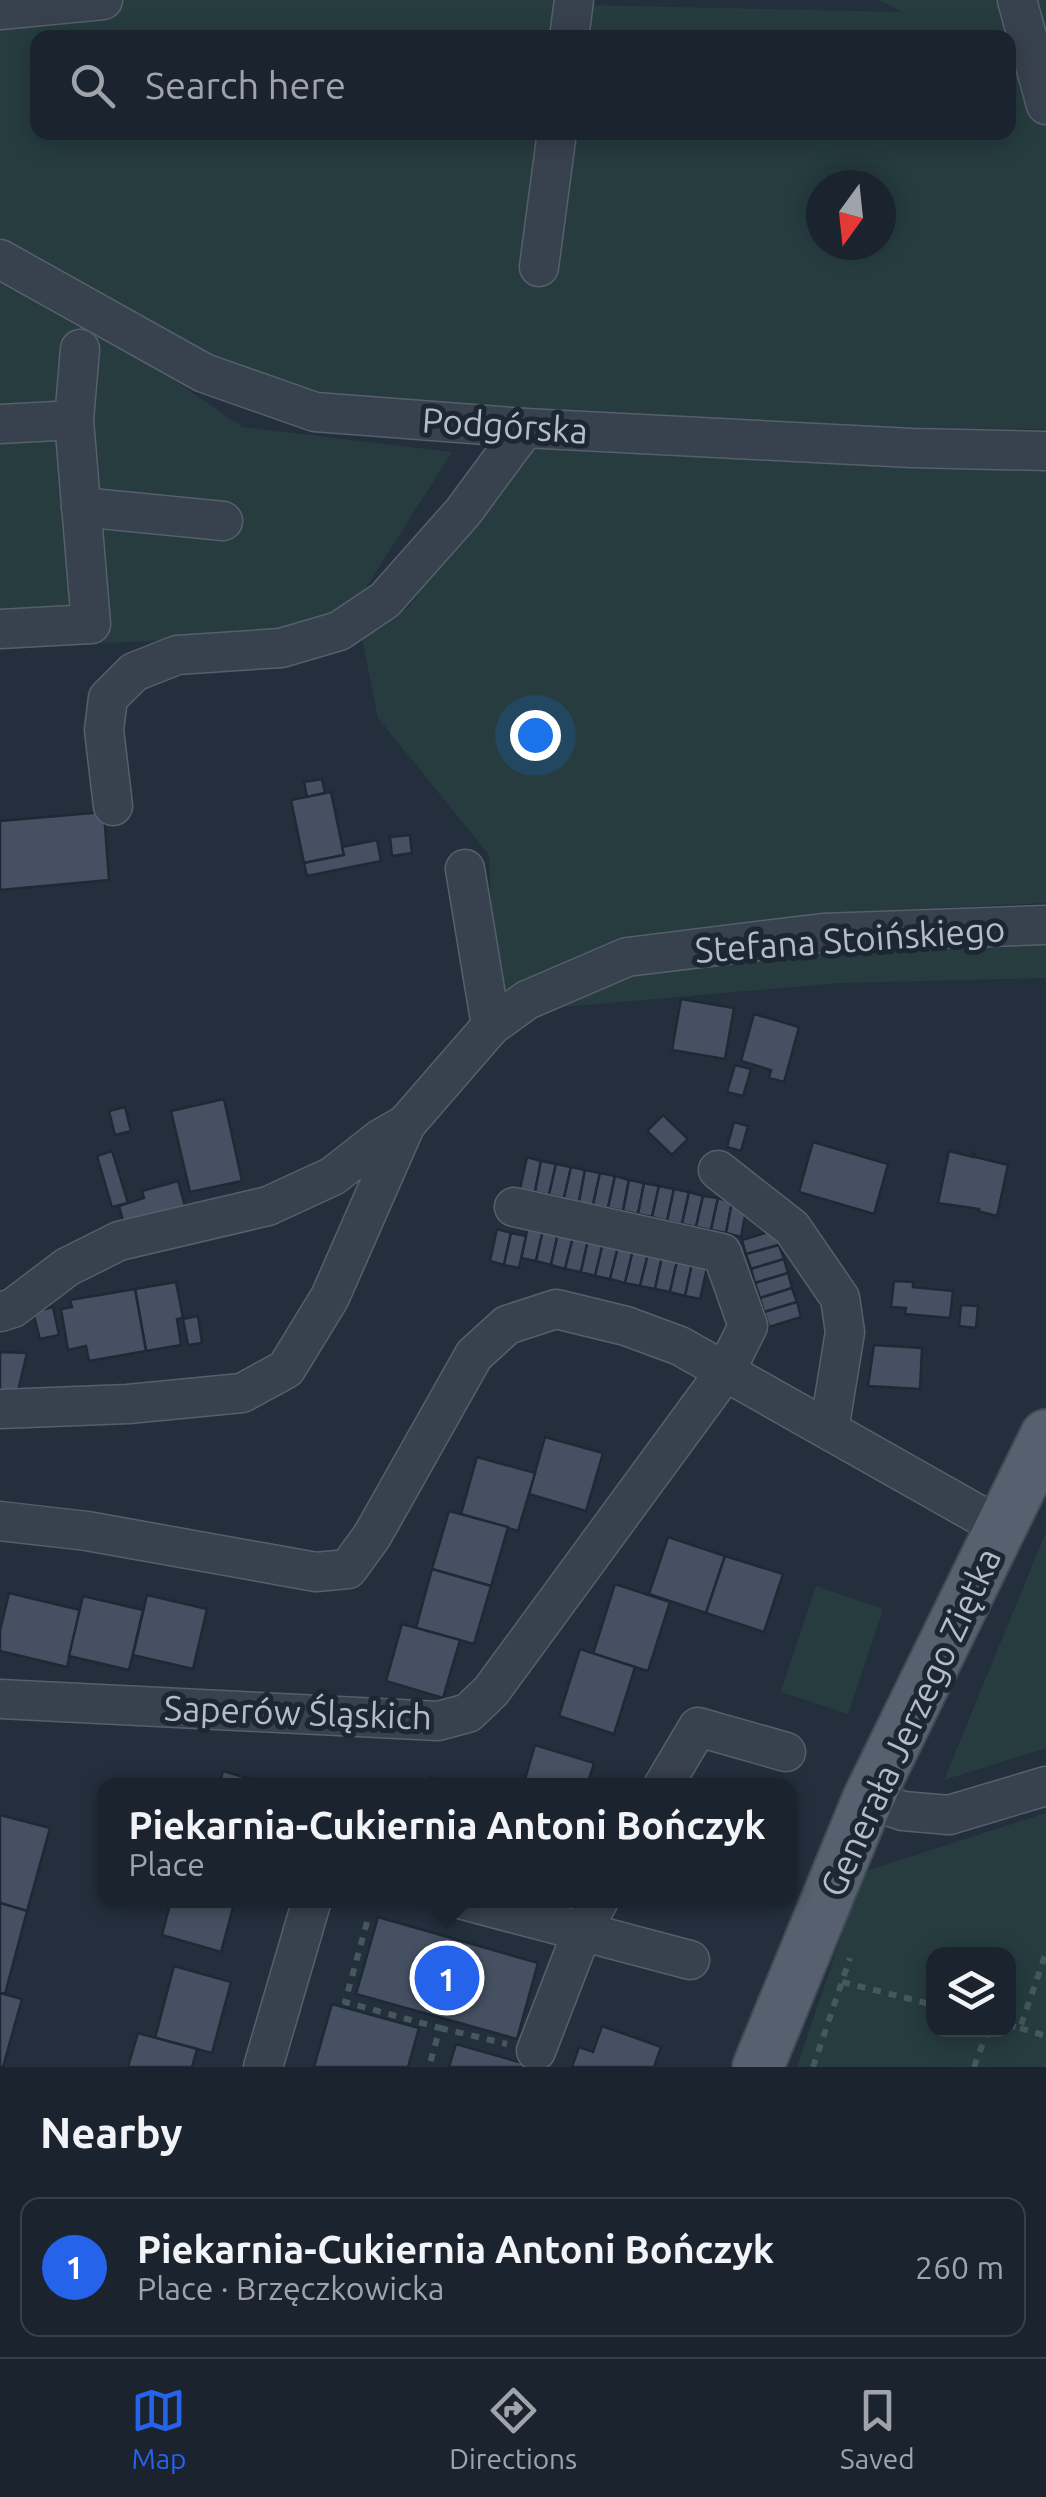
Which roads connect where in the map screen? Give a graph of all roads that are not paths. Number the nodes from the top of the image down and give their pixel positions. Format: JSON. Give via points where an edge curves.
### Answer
{"nodes":[{"id":1,"x":103,"y":0,"type":"edge"},
{"id":2,"x":574,"y":0,"type":"edge"},
{"id":3,"x":1017,"y":0,"type":"edge"},
{"id":4,"x":0,"y":10,"type":"edge"},
{"id":5,"x":570,"y":30,"type":"edge"},
{"id":6,"x":1046,"y":105,"type":"edge"},
{"id":7,"x":555,"y":140,"type":"edge"},
{"id":8,"x":0,"y":259,"type":"edge"},
{"id":9,"x":539,"y":267,"type":"dead end"},
{"id":10,"x":80,"y":349,"type":"dead end"},
{"id":11,"x":74,"y":420,"type":"junction"},
{"id":12,"x":0,"y":424,"type":"edge"},
{"id":13,"x":525,"y":428,"type":"junction"},
{"id":14,"x":1046,"y":451,"type":"edge"},
{"id":15,"x":81,"y":507,"type":"junction"},
{"id":16,"x":222,"y":521,"type":"dead end"},
{"id":17,"x":0,"y":629,"type":"edge"},
{"id":18,"x":113,"y":806,"type":"dead end"},
{"id":19,"x":465,"y":870,"type":"dead end"},
{"id":20,"x":1046,"y":925,"type":"edge"},
{"id":21,"x":490,"y":1026,"type":"junction"},
{"id":22,"x":406,"y":1124,"type":"junction"},
{"id":23,"x":718,"y":1170,"type":"dead end"},
{"id":24,"x":514,"y":1207,"type":"dead end"},
{"id":25,"x":0,"y":1312,"type":"edge"},
{"id":26,"x":725,"y":1372,"type":"junction"},
{"id":27,"x":0,"y":1409,"type":"edge"},
{"id":28,"x":829,"y":1430,"type":"junction"},
{"id":29,"x":1046,"y":1435,"type":"edge"},
{"id":30,"x":0,"y":1520,"type":"edge"},
{"id":31,"x":1002,"y":1528,"type":"junction"},
{"id":32,"x":0,"y":1699,"type":"edge"},
{"id":33,"x":786,"y":1752,"type":"dead end"},
{"id":34,"x":668,"y":1778,"type":"edge"},
{"id":35,"x":1046,"y":1786,"type":"edge"},
{"id":36,"x":868,"y":1799,"type":"junction"},
{"id":37,"x":310,"y":1908,"type":"edge"},
{"id":38,"x":526,"y":1908,"type":"edge"},
{"id":39,"x":590,"y":1916,"type":"edge"},
{"id":40,"x":690,"y":1960,"type":"dead end"},
{"id":41,"x":536,"y":2051,"type":"road end"},
{"id":42,"x":263,"y":2067,"type":"edge"},
{"id":43,"x":758,"y":2067,"type":"edge"}],
"edges":[{"from":1,"to":4,"type":"street"},
{"from":2,"to":5,"type":"street"},
{"from":3,"to":6,"type":"street"},
{"from":7,"to":9,"type":"street"},
{"from":8,"to":13,"type":"street","name":"Podgórska","via":[[204,373],[315,412]]},
{"from":10,"to":11,"type":"street"},
{"from":11,"to":12,"type":"street"},
{"from":11,"to":15,"type":"street"},
{"from":13,"to":14,"type":"street","name":"Podgórska"},
{"from":13,"to":18,"type":"street","via":[[385,600],[338,631],[281,648],[178,655],[134,672],[108,698],[104,730]]},
{"from":15,"to":16,"type":"street"},
{"from":15,"to":17,"type":"street","via":[[92,624]]},
{"from":19,"to":21,"type":"street"},
{"from":20,"to":21,"type":"street","name":"Stefana Stoińskiego","via":[[823,933],[627,957],[527,1000]]},
{"from":21,"to":22,"type":"street","name":"Stefana Stoińskiego"},
{"from":22,"to":25,"type":"street","name":"Stefana Stoińskiego","via":[[333,1176],[268,1206],[119,1241]]},
{"from":22,"to":27,"type":"street","name":"Stefana Stoińskiego","via":[[330,1297],[286,1369],[242,1393]]},
{"from":23,"to":28,"type":"street","via":[[792,1228],[840,1298],[846,1332]]},
{"from":24,"to":26,"type":"street","name":"Saperów Śląskich","via":[[722,1253],[748,1326]]},
{"from":26,"to":28,"type":"street"},
{"from":26,"to":30,"type":"street","via":[[626,1326],[556,1310],[507,1324],[474,1356],[348,1568],[316,1572]]},
{"from":26,"to":32,"type":"street","name":"Saperów Śląskich","via":[[491,1691],[468,1713],[438,1721]]},
{"from":28,"to":31,"type":"street"},
{"from":29,"to":31,"type":"main road","name":"Generała Jerzego Ziętka"},
{"from":31,"to":36,"type":"main road","name":"Generała Jerzego Ziętka"},
{"from":33,"to":34,"type":"street","via":[[698,1726]]},
{"from":35,"to":36,"type":"street","via":[[948,1815]]},
{"from":36,"to":43,"type":"main road","name":"Generała Jerzego Ziętka"},
{"from":37,"to":42,"type":"street"},
{"from":38,"to":39,"type":"street"},
{"from":39,"to":40,"type":"street"},
{"from":39,"to":41,"type":"street"}]}
